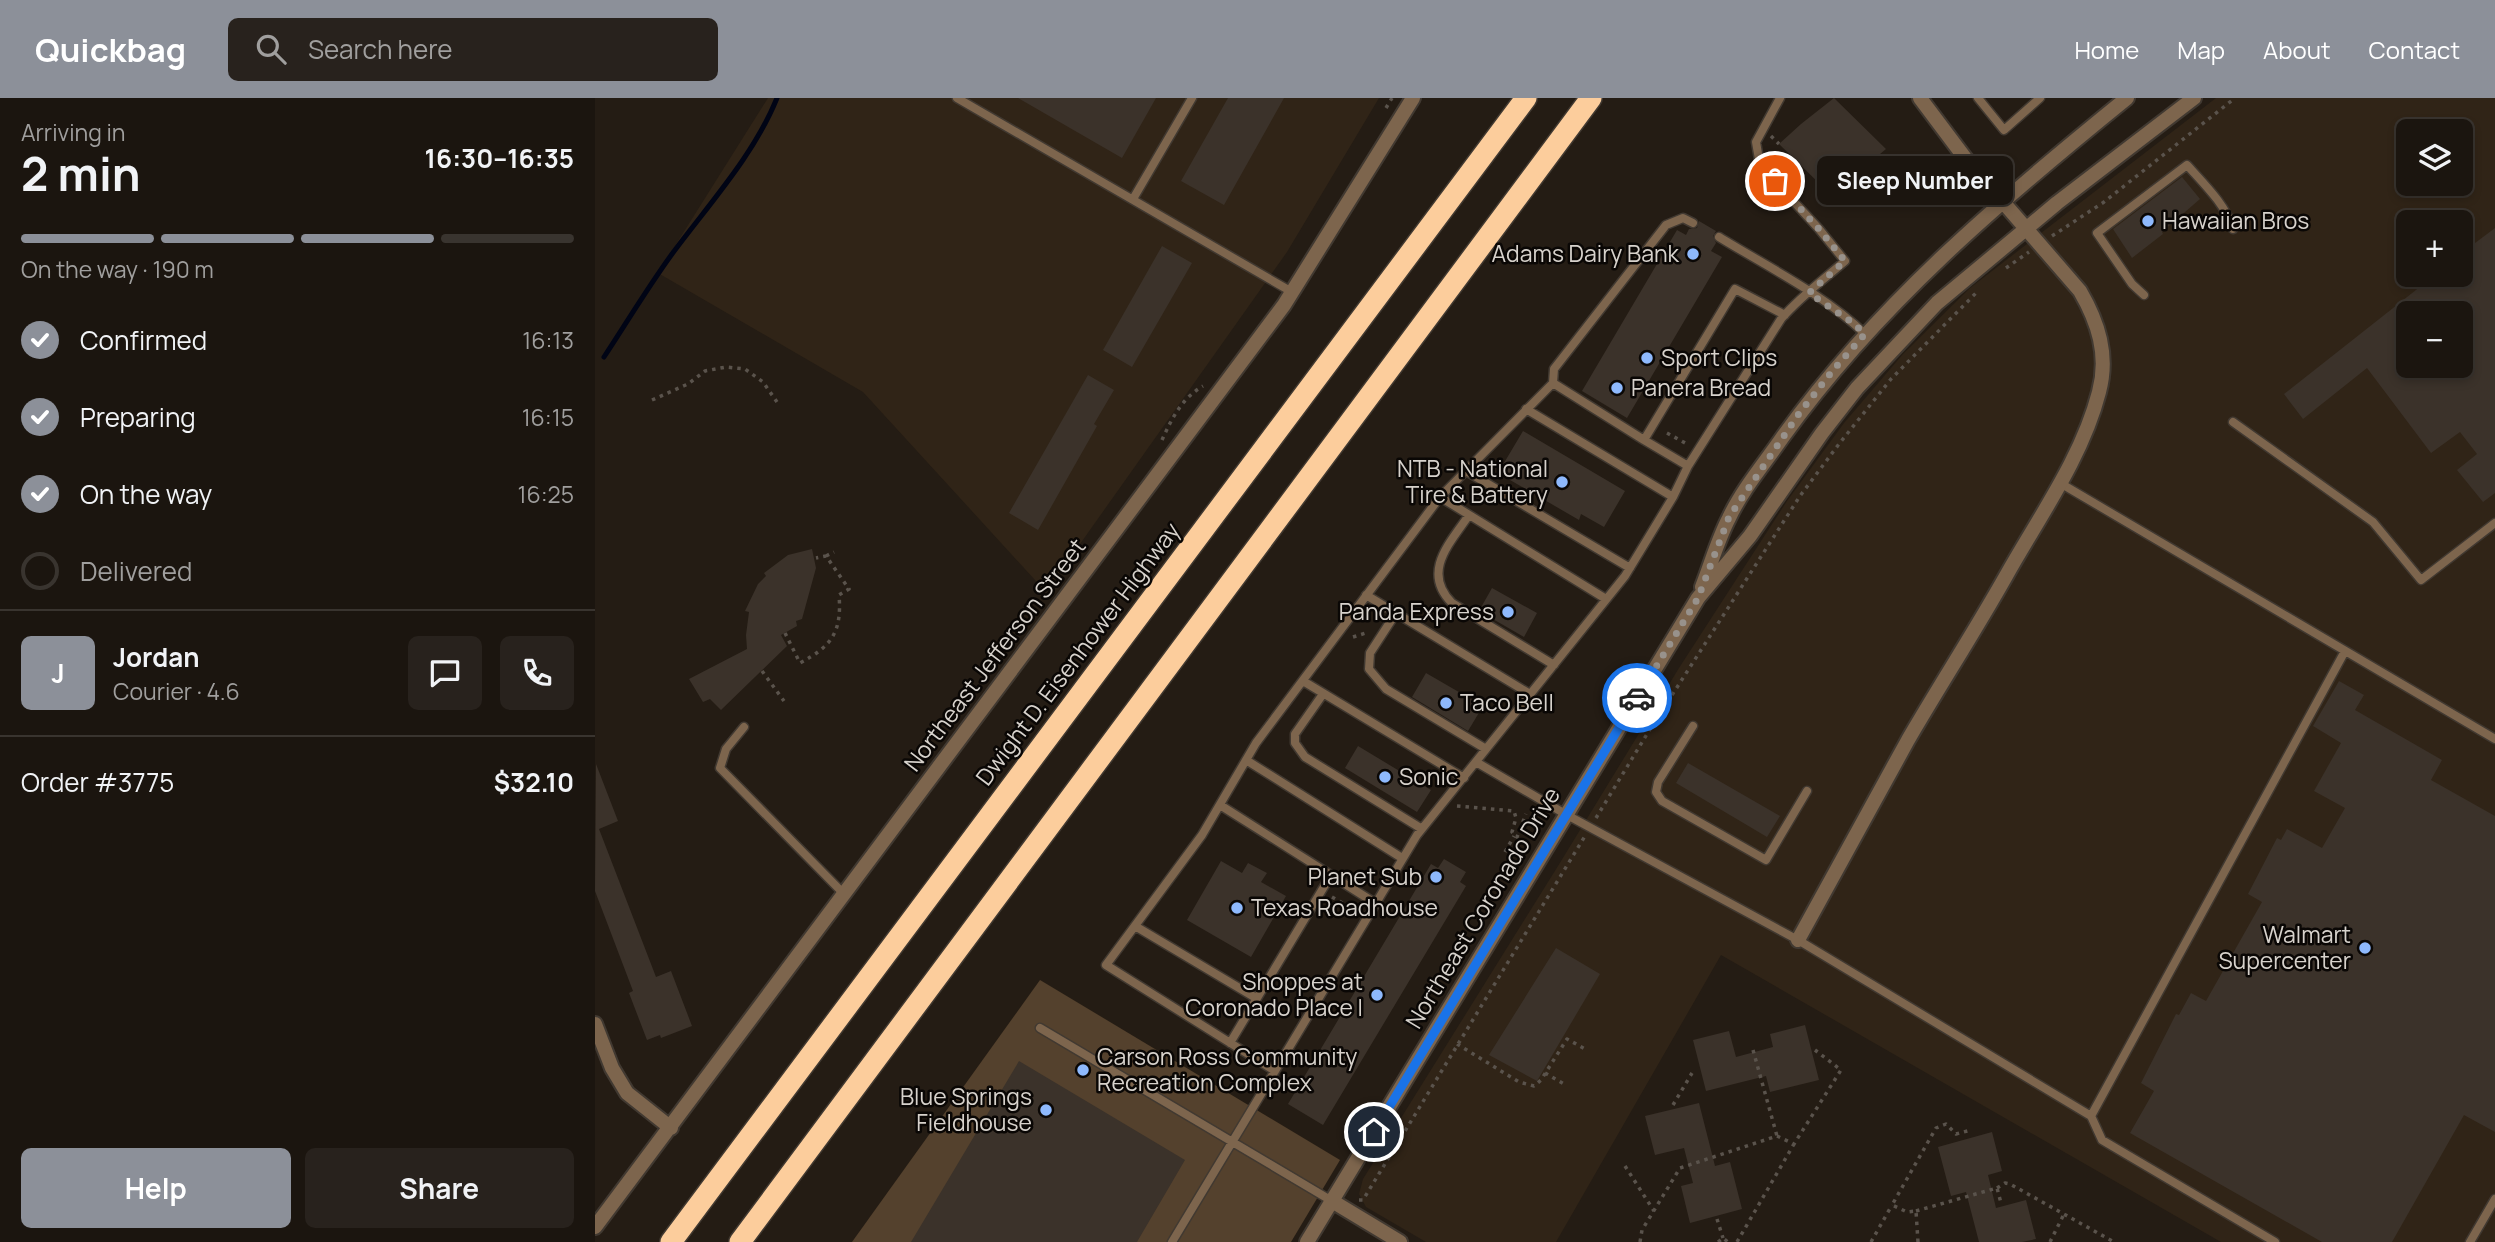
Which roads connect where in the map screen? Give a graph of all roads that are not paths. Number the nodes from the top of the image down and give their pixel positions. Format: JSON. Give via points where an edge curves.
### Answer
{"nodes":[{"id":1,"x":957,"y":98,"type":"edge"},
{"id":2,"x":1192,"y":98,"type":"edge"},
{"id":3,"x":1413,"y":98,"type":"edge"},
{"id":4,"x":1525,"y":98,"type":"edge"},
{"id":5,"x":1597,"y":98,"type":"edge"},
{"id":6,"x":1780,"y":98,"type":"edge"},
{"id":7,"x":1920,"y":98,"type":"edge"},
{"id":8,"x":1977,"y":98,"type":"edge"},
{"id":9,"x":2040,"y":98,"type":"edge"},
{"id":10,"x":2127,"y":98,"type":"edge"},
{"id":11,"x":2194,"y":98,"type":"edge"},
{"id":12,"x":1585,"y":106,"type":"edge"},
{"id":13,"x":1133,"y":199,"type":"junction"},
{"id":14,"x":2004,"y":200,"type":"junction"},
{"id":15,"x":1693,"y":222,"type":"dead end"},
{"id":16,"x":2026,"y":229,"type":"junction"},
{"id":17,"x":2233,"y":229,"type":"dead end"},
{"id":18,"x":1719,"y":237,"type":"dead end"},
{"id":19,"x":1292,"y":292,"type":"junction"},
{"id":20,"x":1809,"y":293,"type":"junction"},
{"id":21,"x":2144,"y":295,"type":"dead end"},
{"id":22,"x":1785,"y":315,"type":"junction"},
{"id":23,"x":1865,"y":334,"type":"junction"},
{"id":24,"x":1553,"y":383,"type":"junction"},
{"id":25,"x":1526,"y":409,"type":"junction"},
{"id":26,"x":2233,"y":422,"type":"dead end"},
{"id":27,"x":1644,"y":440,"type":"junction"},
{"id":28,"x":1688,"y":467,"type":"junction"},
{"id":29,"x":1466,"y":471,"type":"junction"},
{"id":30,"x":2060,"y":483,"type":"junction"},
{"id":31,"x":1440,"y":497,"type":"junction"},
{"id":32,"x":1673,"y":497,"type":"junction"},
{"id":33,"x":1469,"y":515,"type":"junction"},
{"id":34,"x":2495,"y":523,"type":"edge"},
{"id":35,"x":1630,"y":568,"type":"junction"},
{"id":36,"x":1366,"y":595,"type":"junction"},
{"id":37,"x":1698,"y":598,"type":"junction"},
{"id":38,"x":1606,"y":599,"type":"junction"},
{"id":39,"x":1396,"y":613,"type":"junction"},
{"id":40,"x":2345,"y":651,"type":"junction"},
{"id":41,"x":1554,"y":665,"type":"junction"},
{"id":42,"x":1303,"y":681,"type":"junction"},
{"id":43,"x":1323,"y":694,"type":"junction"},
{"id":44,"x":1530,"y":694,"type":"junction"},
{"id":45,"x":1693,"y":726,"type":"dead end"},
{"id":46,"x":744,"y":727,"type":"dead end"},
{"id":47,"x":2495,"y":739,"type":"edge"},
{"id":48,"x":1486,"y":750,"type":"junction"},
{"id":49,"x":1246,"y":761,"type":"junction"},
{"id":50,"x":1476,"y":762,"type":"junction"},
{"id":51,"x":1464,"y":778,"type":"junction"},
{"id":52,"x":1807,"y":791,"type":"dead end"},
{"id":53,"x":1220,"y":805,"type":"junction"},
{"id":54,"x":1567,"y":814,"type":"junction"},
{"id":55,"x":1422,"y":829,"type":"junction"},
{"id":56,"x":1402,"y":858,"type":"junction"},
{"id":57,"x":1331,"y":875,"type":"junction"},
{"id":58,"x":845,"y":894,"type":"junction"},
{"id":59,"x":1375,"y":903,"type":"junction"},
{"id":60,"x":1135,"y":926,"type":"junction"},
{"id":61,"x":1798,"y":940,"type":"junction"},
{"id":62,"x":1256,"y":998,"type":"junction"},
{"id":63,"x":595,"y":1024,"type":"edge"},
{"id":64,"x":1040,"y":1028,"type":"dead end"},
{"id":65,"x":1230,"y":1043,"type":"junction"},
{"id":66,"x":1275,"y":1071,"type":"junction"},
{"id":67,"x":2091,"y":1115,"type":"junction"},
{"id":68,"x":671,"y":1128,"type":"junction"},
{"id":69,"x":1231,"y":1142,"type":"junction"},
{"id":70,"x":2495,"y":1199,"type":"edge"},
{"id":71,"x":1332,"y":1201,"type":"junction"},
{"id":72,"x":595,"y":1227,"type":"edge"},
{"id":73,"x":671,"y":1242,"type":"edge"},
{"id":74,"x":740,"y":1242,"type":"edge"},
{"id":75,"x":1173,"y":1242,"type":"edge"},
{"id":76,"x":1307,"y":1242,"type":"edge"},
{"id":77,"x":1400,"y":1242,"type":"edge"},
{"id":78,"x":2275,"y":1242,"type":"edge"},
{"id":79,"x":2470,"y":1242,"type":"edge"}],
"edges":[{"from":1,"to":13,"type":"lane"},
{"from":2,"to":13,"type":"lane"},
{"from":3,"to":19,"type":"street","name":"Northeast Jefferson Street"},
{"from":4,"to":73,"type":"highway","name":"Dwight D. Eisenhower Highway"},
{"from":5,"to":12,"type":"highway"},
{"from":6,"to":20,"type":"lane","via":[[1756,142],[1760,165],[1845,261]]},
{"from":7,"to":14,"type":"street"},
{"from":8,"to":9,"type":"lane","via":[[2004,130]]},
{"from":10,"to":14,"type":"street","name":"Northeast Coronado Drive"},
{"from":11,"to":16,"type":"street","name":"Northeast Coronado Drive"},
{"from":12,"to":74,"type":"highway"},
{"from":13,"to":19,"type":"lane"},
{"from":14,"to":16,"type":"street"},
{"from":14,"to":23,"type":"street","name":"Northeast Coronado Drive"},
{"from":15,"to":24,"type":"lane","via":[[1683,218],[1666,225],[1554,369]]},
{"from":16,"to":30,"type":"street","via":[[2080,291],[2094,314],[2101,340],[2099,392]]},
{"from":16,"to":37,"type":"street","name":"Northeast Coronado Drive","via":[[1937,303],[1866,379],[1750,536]]},
{"from":17,"to":21,"type":"lane","via":[[2223,209],[2187,165],[2097,233]]},
{"from":18,"to":20,"type":"lane"},
{"from":19,"to":58,"type":"street","name":"Northeast Jefferson Street"},
{"from":20,"to":22,"type":"lane"},
{"from":20,"to":23,"type":"lane"},
{"from":22,"to":27,"type":"lane","via":[[1735,289]]},
{"from":22,"to":28,"type":"lane"},
{"from":23,"to":37,"type":"street","name":"Northeast Coronado Drive","via":[[1798,415],[1729,517]]},
{"from":24,"to":25,"type":"lane"},
{"from":24,"to":27,"type":"lane"},
{"from":25,"to":29,"type":"lane"},
{"from":25,"to":32,"type":"lane"},
{"from":26,"to":34,"type":"lane","via":[[2373,522],[2421,580]]},
{"from":27,"to":28,"type":"lane"},
{"from":28,"to":32,"type":"lane"},
{"from":29,"to":31,"type":"lane"},
{"from":29,"to":35,"type":"lane"},
{"from":30,"to":40,"type":"lane"},
{"from":30,"to":61,"type":"street","via":[[1909,738]]},
{"from":31,"to":33,"type":"lane"},
{"from":31,"to":36,"type":"lane"},
{"from":32,"to":35,"type":"lane"},
{"from":33,"to":38,"type":"lane"},
{"from":33,"to":41,"type":"lane","via":[[1439,561],[1438,577],[1445,596]]},
{"from":35,"to":38,"type":"lane"},
{"from":36,"to":39,"type":"lane"},
{"from":36,"to":42,"type":"lane"},
{"from":37,"to":54,"type":"street","name":"Northeast Coronado Drive"},
{"from":38,"to":41,"type":"lane"},
{"from":39,"to":44,"type":"lane"},
{"from":39,"to":48,"type":"lane","via":[[1370,653],[1369,670],[1385,689]]},
{"from":40,"to":47,"type":"lane"},
{"from":40,"to":67,"type":"lane"},
{"from":41,"to":44,"type":"lane"},
{"from":42,"to":43,"type":"lane"},
{"from":42,"to":49,"type":"lane"},
{"from":43,"to":51,"type":"lane"},
{"from":43,"to":55,"type":"lane","via":[[1295,734],[1295,743],[1305,757]]},
{"from":44,"to":48,"type":"lane"},
{"from":45,"to":52,"type":"lane","via":[[1658,782],[1656,792],[1662,801],[1766,860]]},
{"from":46,"to":58,"type":"lane","via":[[726,749],[720,768]]},
{"from":48,"to":50,"type":"lane"},
{"from":49,"to":53,"type":"lane"},
{"from":49,"to":56,"type":"lane"},
{"from":50,"to":51,"type":"lane"},
{"from":50,"to":54,"type":"lane"},
{"from":51,"to":55,"type":"lane"},
{"from":53,"to":57,"type":"lane"},
{"from":53,"to":60,"type":"lane"},
{"from":54,"to":61,"type":"lane"},
{"from":54,"to":71,"type":"street","name":"Northeast Coronado Drive"},
{"from":55,"to":56,"type":"lane"},
{"from":56,"to":59,"type":"lane"},
{"from":57,"to":59,"type":"lane"},
{"from":57,"to":62,"type":"lane"},
{"from":58,"to":68,"type":"street","name":"Northeast Jefferson Street"},
{"from":59,"to":66,"type":"lane"},
{"from":60,"to":62,"type":"lane"},
{"from":60,"to":65,"type":"lane","via":[[1105,965]]},
{"from":61,"to":67,"type":"lane"},
{"from":62,"to":65,"type":"lane"},
{"from":63,"to":68,"type":"street","via":[[612,1069],[627,1093]]},
{"from":64,"to":69,"type":"lane"},
{"from":65,"to":66,"type":"lane"},
{"from":66,"to":69,"type":"lane"},
{"from":67,"to":78,"type":"lane","via":[[2102,1140]]},
{"from":68,"to":72,"type":"street","name":"Northeast Jefferson Street"},
{"from":69,"to":71,"type":"lane"},
{"from":69,"to":75,"type":"lane"},
{"from":70,"to":79,"type":"lane"},
{"from":71,"to":76,"type":"street","name":"Northeast Coronado Drive"},
{"from":71,"to":77,"type":"street"}]}
